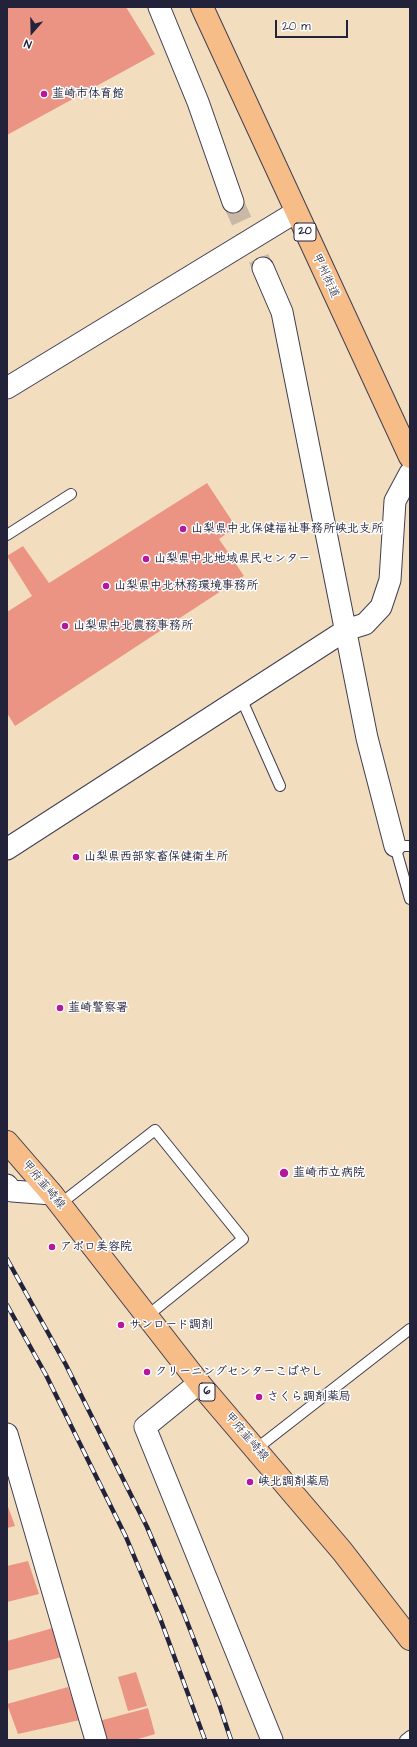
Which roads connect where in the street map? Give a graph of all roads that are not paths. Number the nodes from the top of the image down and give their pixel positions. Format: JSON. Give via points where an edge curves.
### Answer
{"nodes":[{"id":1,"x":159,"y":7,"type":"edge"},
{"id":2,"x":202,"y":7,"type":"edge"},
{"id":3,"x":233,"y":202,"type":"tunnel mouth"},
{"id":4,"x":296,"y":212,"type":"junction"},
{"id":5,"x":263,"y":268,"type":"tunnel mouth"},
{"id":6,"x":7,"y":388,"type":"edge"},
{"id":7,"x":410,"y":457,"type":"edge"},
{"id":8,"x":410,"y":473,"type":"edge"},
{"id":9,"x":71,"y":494,"type":"dead end"},
{"id":10,"x":7,"y":535,"type":"edge"},
{"id":11,"x":346,"y":630,"type":"junction"},
{"id":12,"x":241,"y":698,"type":"junction"},
{"id":13,"x":280,"y":786,"type":"dead end"},
{"id":14,"x":403,"y":846,"type":"edge"},
{"id":15,"x":7,"y":849,"type":"edge"},
{"id":16,"x":410,"y":900,"type":"edge"},
{"id":17,"x":7,"y":1142,"type":"edge"},
{"id":18,"x":7,"y":1185,"type":"edge"},
{"id":19,"x":56,"y":1199,"type":"junction"},
{"id":20,"x":147,"y":1316,"type":"junction"},
{"id":21,"x":410,"y":1329,"type":"edge"},
{"id":22,"x":199,"y":1383,"type":"junction"},
{"id":23,"x":7,"y":1434,"type":"edge"},
{"id":24,"x":256,"y":1449,"type":"junction"},
{"id":25,"x":10,"y":1456,"type":"edge"},
{"id":26,"x":410,"y":1639,"type":"edge"},
{"id":27,"x":410,"y":1736,"type":"edge"},
{"id":28,"x":96,"y":1740,"type":"edge"},
{"id":29,"x":272,"y":1740,"type":"edge"},
{"id":30,"x":405,"y":1740,"type":"edge"}],
"edges":[{"from":1,"to":3,"type":"street","via":[[198,102]]},
{"from":2,"to":4,"type":"main road","name":"甲州街道","number":"20"},
{"from":4,"to":6,"type":"street"},
{"from":4,"to":7,"type":"main road","name":"甲州街道","number":"20"},
{"from":5,"to":11,"type":"street","via":[[282,312]]},
{"from":8,"to":11,"type":"street","via":[[395,501],[390,580],[381,607],[365,624]]},
{"from":9,"to":10,"type":"lane"},
{"from":11,"to":12,"type":"street"},
{"from":11,"to":14,"type":"street","via":[[367,738]]},
{"from":12,"to":13,"type":"lane"},
{"from":12,"to":15,"type":"street"},
{"from":14,"to":16,"type":"lane"},
{"from":17,"to":19,"type":"main road","name":"甲府韮崎線","number":"6"},
{"from":18,"to":19,"type":"street","via":[[12,1191]]},
{"from":19,"to":20,"type":"main road","name":"甲府韮崎線","number":"6"},
{"from":19,"to":20,"type":"lane","via":[[155,1130],[243,1239]]},
{"from":20,"to":22,"type":"main road","name":"甲府韮崎線","number":"6"},
{"from":21,"to":24,"type":"lane"},
{"from":22,"to":24,"type":"main road","name":"甲府韮崎線","number":"6"},
{"from":22,"to":29,"type":"street","via":[[145,1427]]},
{"from":23,"to":25,"type":"street"},
{"from":24,"to":26,"type":"main road","name":"甲府韮崎線","number":"6","via":[[342,1551]]},
{"from":25,"to":28,"type":"street"},
{"from":27,"to":30,"type":"lane"}]}
